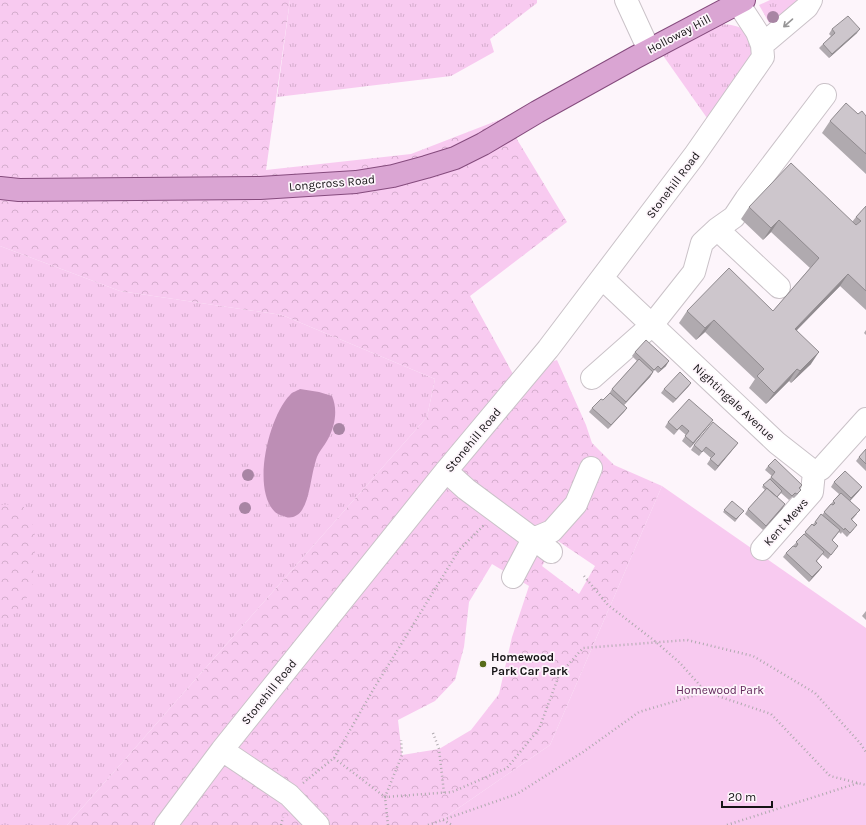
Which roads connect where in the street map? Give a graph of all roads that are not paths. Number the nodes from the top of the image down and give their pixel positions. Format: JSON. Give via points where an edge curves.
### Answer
{"nodes":[{"id":1,"x":626,"y":0,"type":"edge"},
{"id":2,"x":811,"y":0,"type":"edge"},
{"id":3,"x":741,"y":1,"type":"edge"},
{"id":4,"x":762,"y":44,"type":"junction"},
{"id":5,"x":642,"y":53,"type":"junction"},
{"id":6,"x":825,"y":95,"type":"dead end"},
{"id":7,"x":0,"y":188,"type":"edge"},
{"id":8,"x":716,"y":229,"type":"junction"},
{"id":9,"x":602,"y":278,"type":"junction"},
{"id":10,"x":779,"y":287,"type":"dead end"},
{"id":11,"x":652,"y":325,"type":"junction"},
{"id":12,"x":592,"y":378,"type":"dead end"},
{"id":13,"x":865,"y":421,"type":"edge"},
{"id":14,"x":591,"y":468,"type":"dead end"},
{"id":15,"x":446,"y":472,"type":"junction"},
{"id":16,"x":814,"y":472,"type":"junction"},
{"id":17,"x":533,"y":539,"type":"junction"},
{"id":18,"x":762,"y":549,"type":"dead end"},
{"id":19,"x":551,"y":552,"type":"dead end"},
{"id":20,"x":513,"y":577,"type":"dead end"},
{"id":21,"x":222,"y":750,"type":"junction"},
{"id":22,"x":166,"y":825,"type":"edge"},
{"id":23,"x":318,"y":825,"type":"edge"}],
"edges":[{"from":1,"to":5,"type":"street"},
{"from":2,"to":4,"type":"street","one_way":true,"via":[[807,7]]},
{"from":3,"to":4,"type":"street"},
{"from":3,"to":5,"type":"main road","name":"Holloway Hill"},
{"from":4,"to":9,"type":"street","name":"Stonehill Road","via":[[763,57],[694,156]]},
{"from":5,"to":7,"type":"main road","name":"Longcross Road","via":[[455,158],[393,176],[356,182],[260,188]]},
{"from":6,"to":8,"type":"street","via":[[734,217]]},
{"from":8,"to":10,"type":"street"},
{"from":8,"to":11,"type":"street","via":[[702,243],[694,272]]},
{"from":9,"to":11,"type":"street","name":"Nightingale Avenue"},
{"from":9,"to":15,"type":"street","name":"Stonehill Road","via":[[548,349]]},
{"from":11,"to":12,"type":"street"},
{"from":11,"to":16,"type":"street","name":"Nightingale Avenue","via":[[777,443]]},
{"from":13,"to":16,"type":"street","via":[[821,468]]},
{"from":14,"to":17,"type":"street","via":[[576,504],[552,531]]},
{"from":15,"to":17,"type":"street"},
{"from":15,"to":21,"type":"street","name":"Stonehill Road"},
{"from":16,"to":18,"type":"street","name":"Kent Mews","via":[[812,492]]},
{"from":17,"to":19,"type":"street"},
{"from":17,"to":20,"type":"street"},
{"from":21,"to":22,"type":"street","name":"Stonehill Road"},
{"from":21,"to":23,"type":"street","via":[[289,795]]}]}
